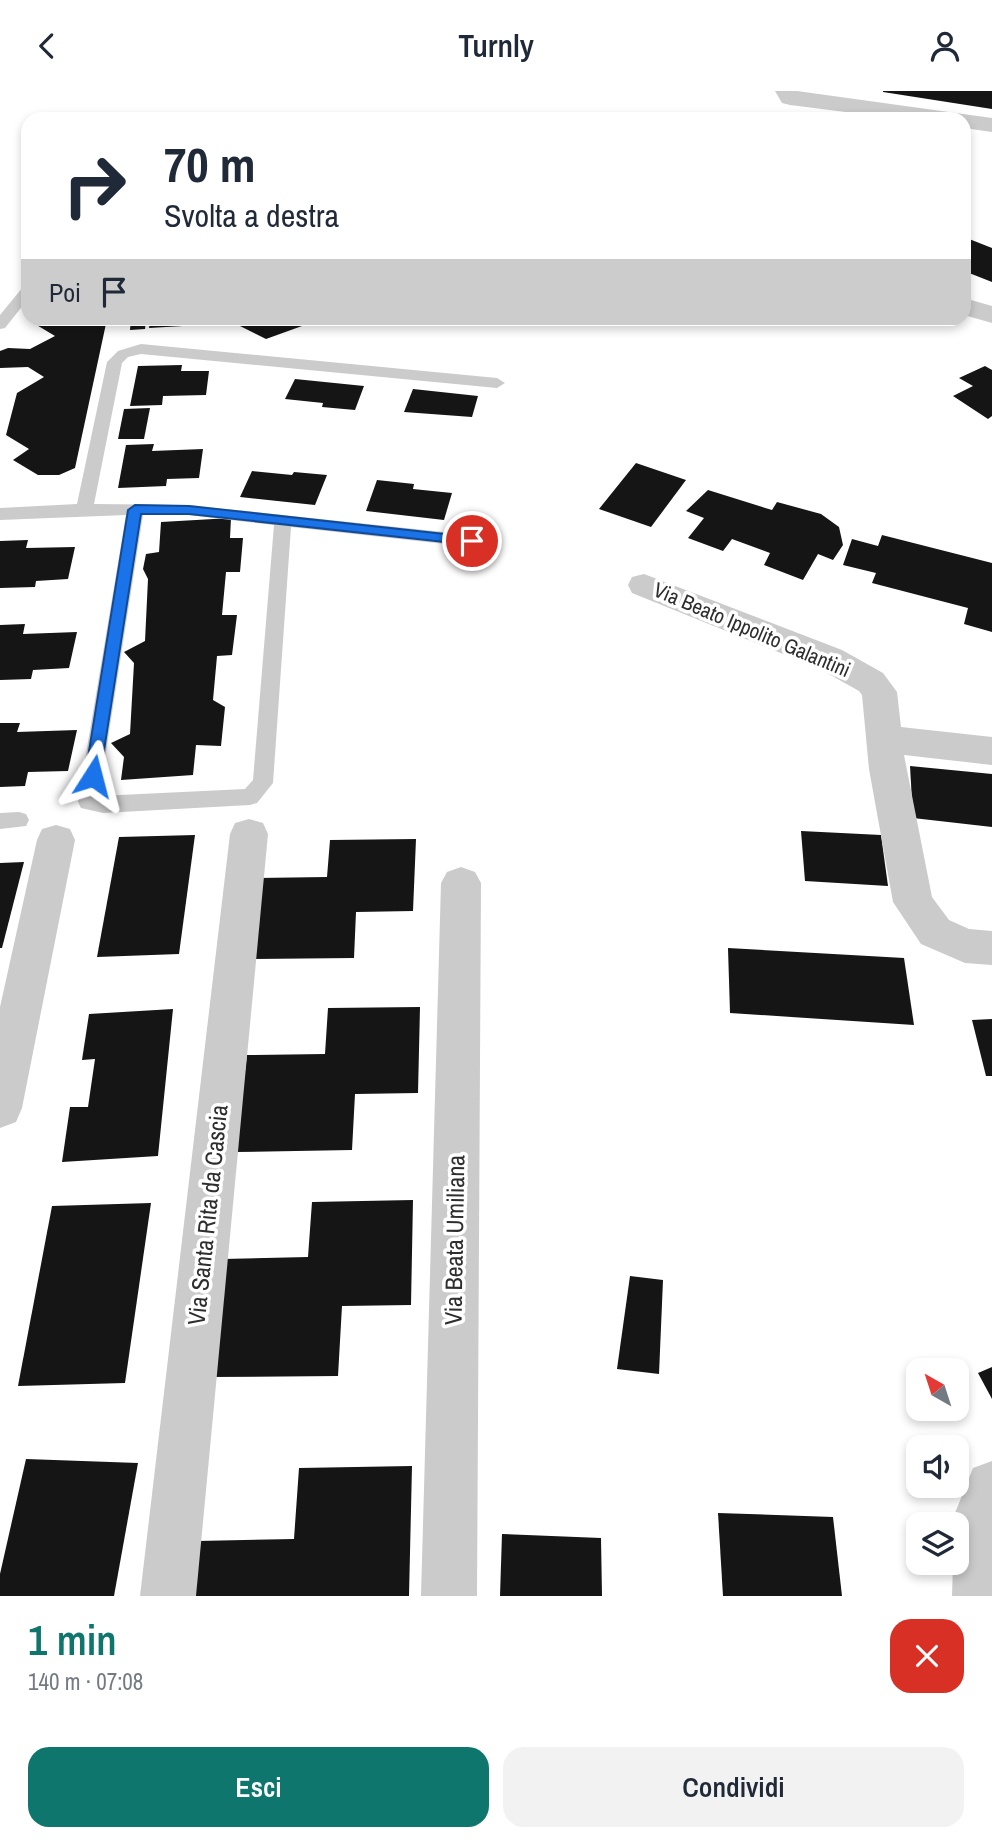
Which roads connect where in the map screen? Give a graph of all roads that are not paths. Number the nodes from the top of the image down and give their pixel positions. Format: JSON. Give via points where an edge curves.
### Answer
{"nodes":[{"id":1,"x":786,"y":91,"type":"edge"},
{"id":2,"x":901,"y":112,"type":"edge"},
{"id":3,"x":971,"y":122,"type":"edge"},
{"id":4,"x":992,"y":125,"type":"edge"},
{"id":5,"x":21,"y":299,"type":"edge"},
{"id":6,"x":971,"y":308,"type":"edge"},
{"id":7,"x":992,"y":315,"type":"edge"},
{"id":8,"x":0,"y":325,"type":"edge"},
{"id":9,"x":497,"y":383,"type":"dead end"},
{"id":10,"x":84,"y":509,"type":"junction"},
{"id":11,"x":135,"y":510,"type":"junction"},
{"id":12,"x":0,"y":514,"type":"edge"},
{"id":13,"x":283,"y":521,"type":"junction"},
{"id":14,"x":472,"y":541,"type":"dead end"},
{"id":15,"x":644,"y":585,"type":"dead end"},
{"id":16,"x":886,"y":739,"type":"junction"},
{"id":17,"x":992,"y":751,"type":"edge"},
{"id":18,"x":249,"y":834,"type":"dead end"},
{"id":19,"x":56,"y":840,"type":"dead end"},
{"id":20,"x":461,"y":883,"type":"dead end"},
{"id":21,"x":992,"y":948,"type":"edge"},
{"id":22,"x":0,"y":1108,"type":"edge"},
{"id":23,"x":992,"y":1487,"type":"edge"},
{"id":24,"x":168,"y":1596,"type":"edge"},
{"id":25,"x":449,"y":1596,"type":"edge"},
{"id":26,"x":980,"y":1596,"type":"edge"}],
"edges":[{"from":1,"to":2,"type":"street","via":[[790,97]]},
{"from":3,"to":4,"type":"street"},
{"from":5,"to":8,"type":"lane"},
{"from":6,"to":7,"type":"street"},
{"from":9,"to":10,"type":"lane","via":[[141,349],[123,354],[115,362]]},
{"from":10,"to":11,"type":"lane"},
{"from":10,"to":12,"type":"lane"},
{"from":11,"to":13,"type":"lane","via":[[189,510]]},
{"from":11,"to":13,"type":"lane","via":[[88,802],[250,797],[263,783]]},
{"from":13,"to":14,"type":"lane"},
{"from":15,"to":16,"type":"street","name":"Via Beato Ippolito Galantini","via":[[830,659],[871,682],[879,692]]},
{"from":16,"to":17,"type":"street"},
{"from":16,"to":21,"type":"street","name":"Via Beato Ippolito Galantini","via":[[887,769],[912,902],[935,932],[965,946]]},
{"from":18,"to":24,"type":"street","name":"Via Santa Rita da Cascia"},
{"from":19,"to":22,"type":"street"},
{"from":20,"to":25,"type":"street","name":"Via Beata Umiliana"},
{"from":23,"to":26,"type":"street","via":[[980,1518]]}]}
